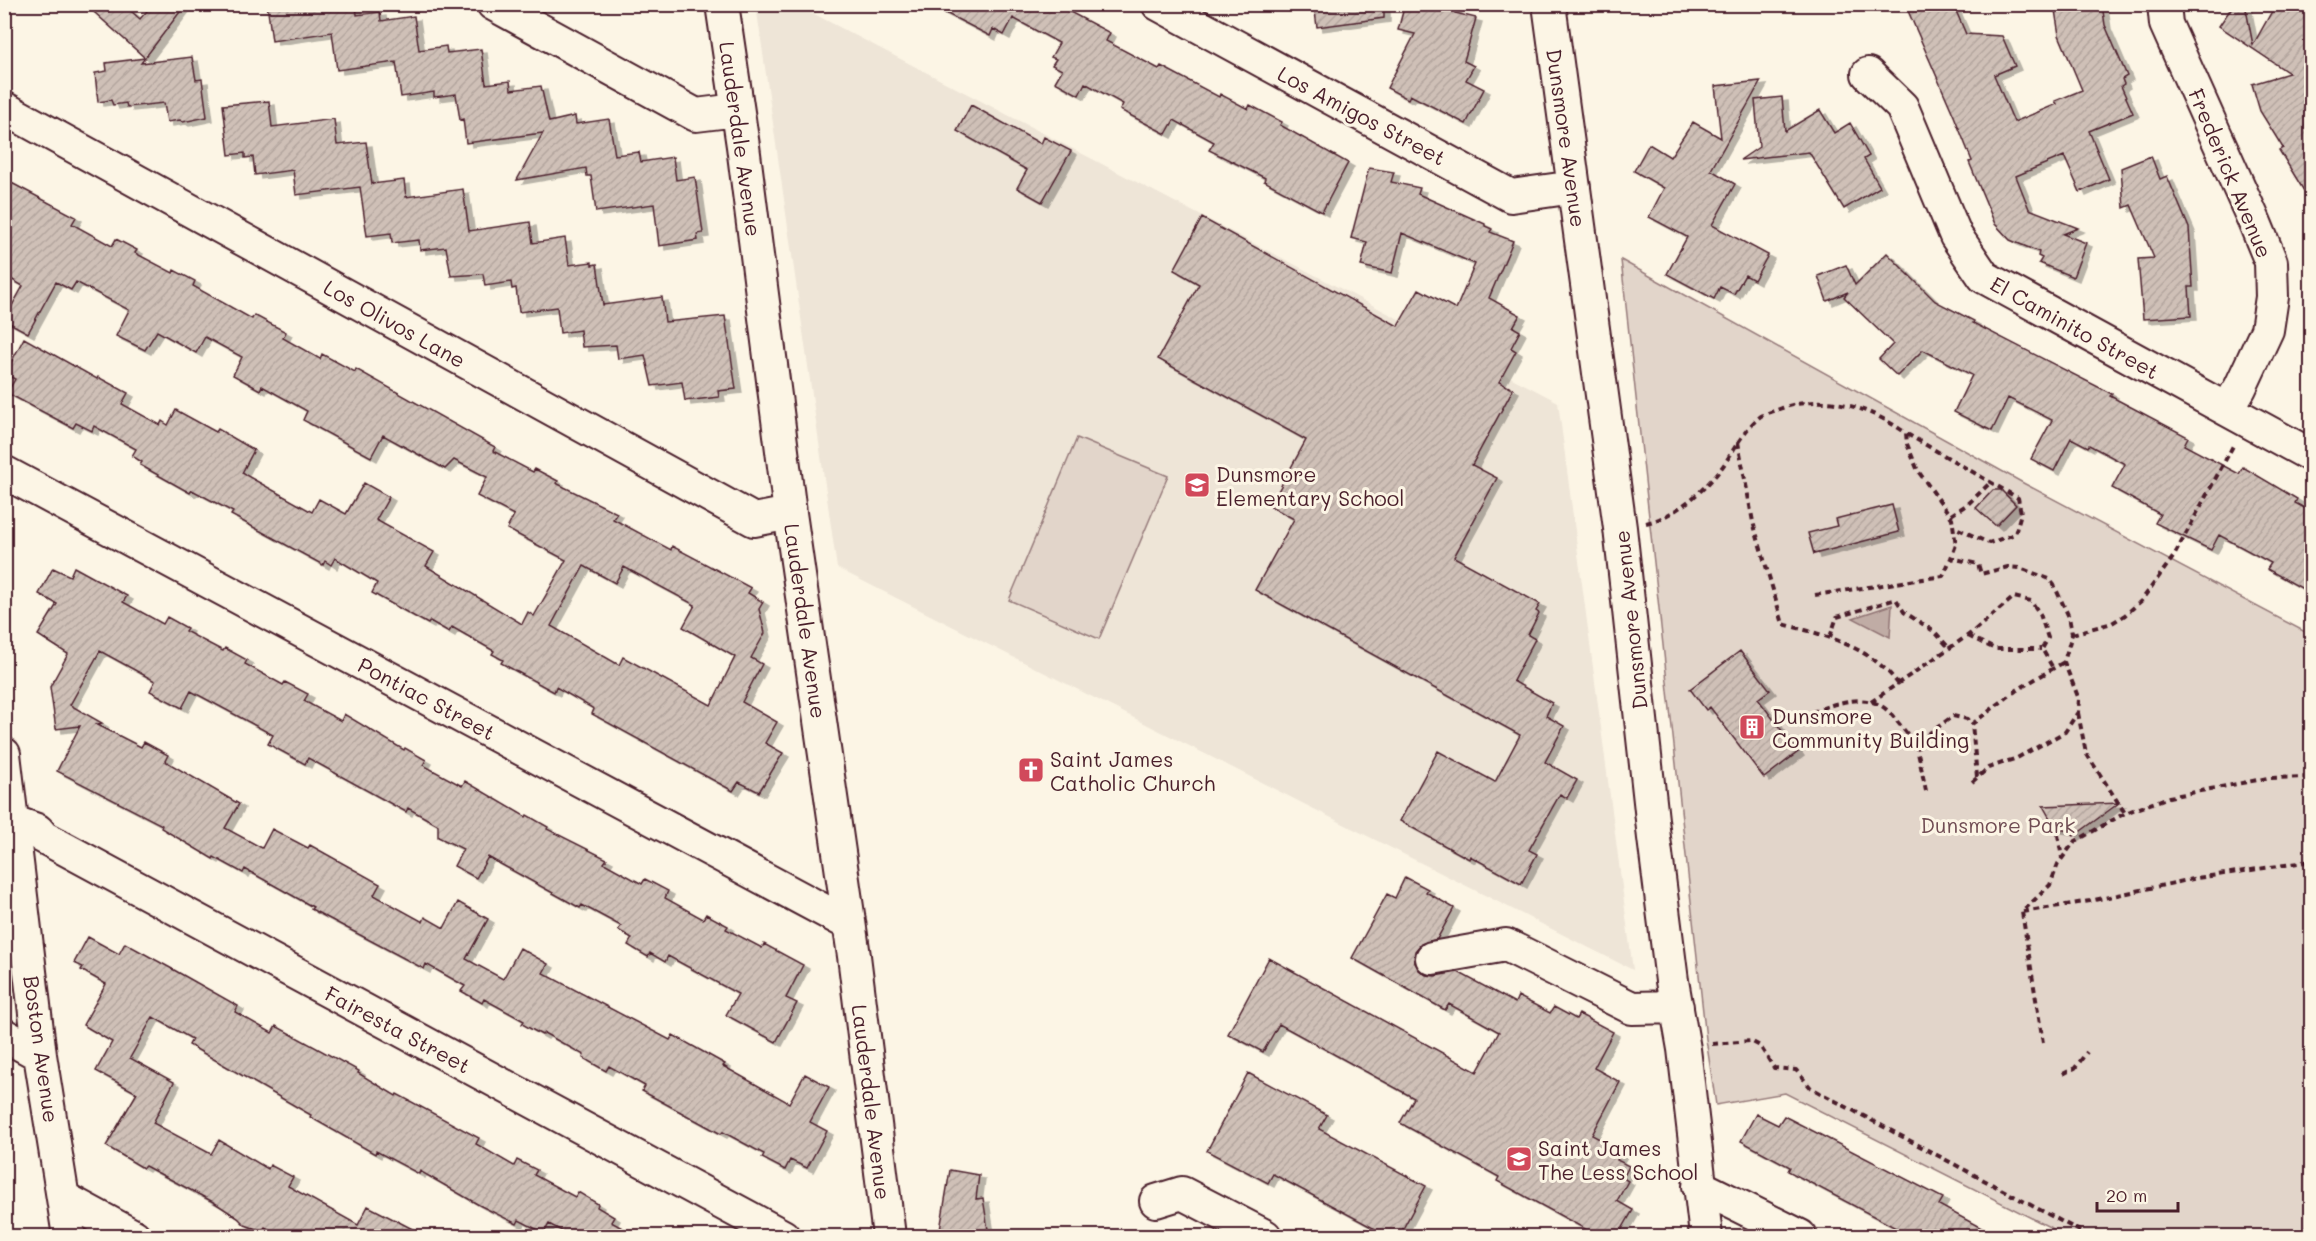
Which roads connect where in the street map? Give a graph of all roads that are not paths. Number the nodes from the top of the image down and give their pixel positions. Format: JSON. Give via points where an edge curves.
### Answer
{"nodes":[{"id":1,"x":493,"y":4,"type":"edge"},
{"id":2,"x":722,"y":4,"type":"edge"},
{"id":3,"x":1158,"y":4,"type":"edge"},
{"id":4,"x":1550,"y":4,"type":"edge"},
{"id":5,"x":2164,"y":4,"type":"edge"},
{"id":6,"x":1868,"y":74,"type":"dead end"},
{"id":7,"x":4,"y":108,"type":"edge"},
{"id":8,"x":737,"y":110,"type":"junction"},
{"id":9,"x":1574,"y":187,"type":"junction"},
{"id":10,"x":2237,"y":415,"type":"junction"},
{"id":11,"x":2312,"y":456,"type":"edge"},
{"id":12,"x":4,"y":472,"type":"edge"},
{"id":13,"x":790,"y":513,"type":"junction"},
{"id":14,"x":4,"y":754,"type":"edge"},
{"id":15,"x":14,"y":822,"type":"junction"},
{"id":16,"x":849,"y":924,"type":"junction"},
{"id":17,"x":1432,"y":958,"type":"dead end"},
{"id":18,"x":1677,"y":1007,"type":"junction"},
{"id":19,"x":4,"y":1035,"type":"edge"},
{"id":20,"x":40,"y":1055,"type":"junction"},
{"id":21,"x":1699,"y":1186,"type":"junction"},
{"id":22,"x":64,"y":1198,"type":"junction"},
{"id":23,"x":1156,"y":1201,"type":"dead end"},
{"id":24,"x":69,"y":1236,"type":"edge"},
{"id":25,"x":134,"y":1236,"type":"edge"},
{"id":26,"x":783,"y":1236,"type":"edge"},
{"id":27,"x":890,"y":1236,"type":"edge"},
{"id":28,"x":1265,"y":1236,"type":"edge"},
{"id":29,"x":1706,"y":1236,"type":"edge"},
{"id":30,"x":1800,"y":1236,"type":"edge"}],
"edges":[{"from":1,"to":8,"type":"street","via":[[696,115]]},
{"from":2,"to":8,"type":"street","name":"Lauderdale Avenue"},
{"from":3,"to":9,"type":"street","name":"Los Amigos Street","via":[[1511,196]]},
{"from":4,"to":9,"type":"street","name":"Dunsmore Avenue"},
{"from":5,"to":10,"type":"street","name":"Frederick Avenue","via":[[2166,24],[2271,262],[2272,297],[2267,330],[2240,388]]},
{"from":6,"to":10,"type":"street","name":"El Caminito Street","via":[[1902,106],[1956,236],[1984,277]]},
{"from":7,"to":13,"type":"street","name":"Los Olivos Lane","via":[[754,520]]},
{"from":8,"to":13,"type":"street","name":"Lauderdale Avenue"},
{"from":9,"to":18,"type":"street","name":"Dunsmore Avenue","via":[[1620,528]]},
{"from":10,"to":11,"type":"street","name":"El Caminito Street"},
{"from":12,"to":16,"type":"street","name":"Pontiac Street"},
{"from":13,"to":16,"type":"street","name":"Lauderdale Avenue"},
{"from":14,"to":15,"type":"street","name":"Boston Avenue"},
{"from":15,"to":20,"type":"street","name":"Boston Avenue"},
{"from":15,"to":26,"type":"street","name":"Fairesta Street","via":[[37,830],[43,837]]},
{"from":16,"to":27,"type":"street","name":"Lauderdale Avenue"},
{"from":17,"to":18,"type":"street","via":[[1506,945],[1632,1008]]},
{"from":18,"to":21,"type":"street","name":"Dunsmore Avenue"},
{"from":19,"to":20,"type":"street"},
{"from":20,"to":22,"type":"street","name":"Boston Avenue"},
{"from":21,"to":29,"type":"street","name":"Dunsmore Avenue"},
{"from":21,"to":30,"type":"street"},
{"from":22,"to":24,"type":"street","name":"Boston Avenue"},
{"from":22,"to":25,"type":"street"},
{"from":23,"to":28,"type":"street","via":[[1182,1193]]}]}
